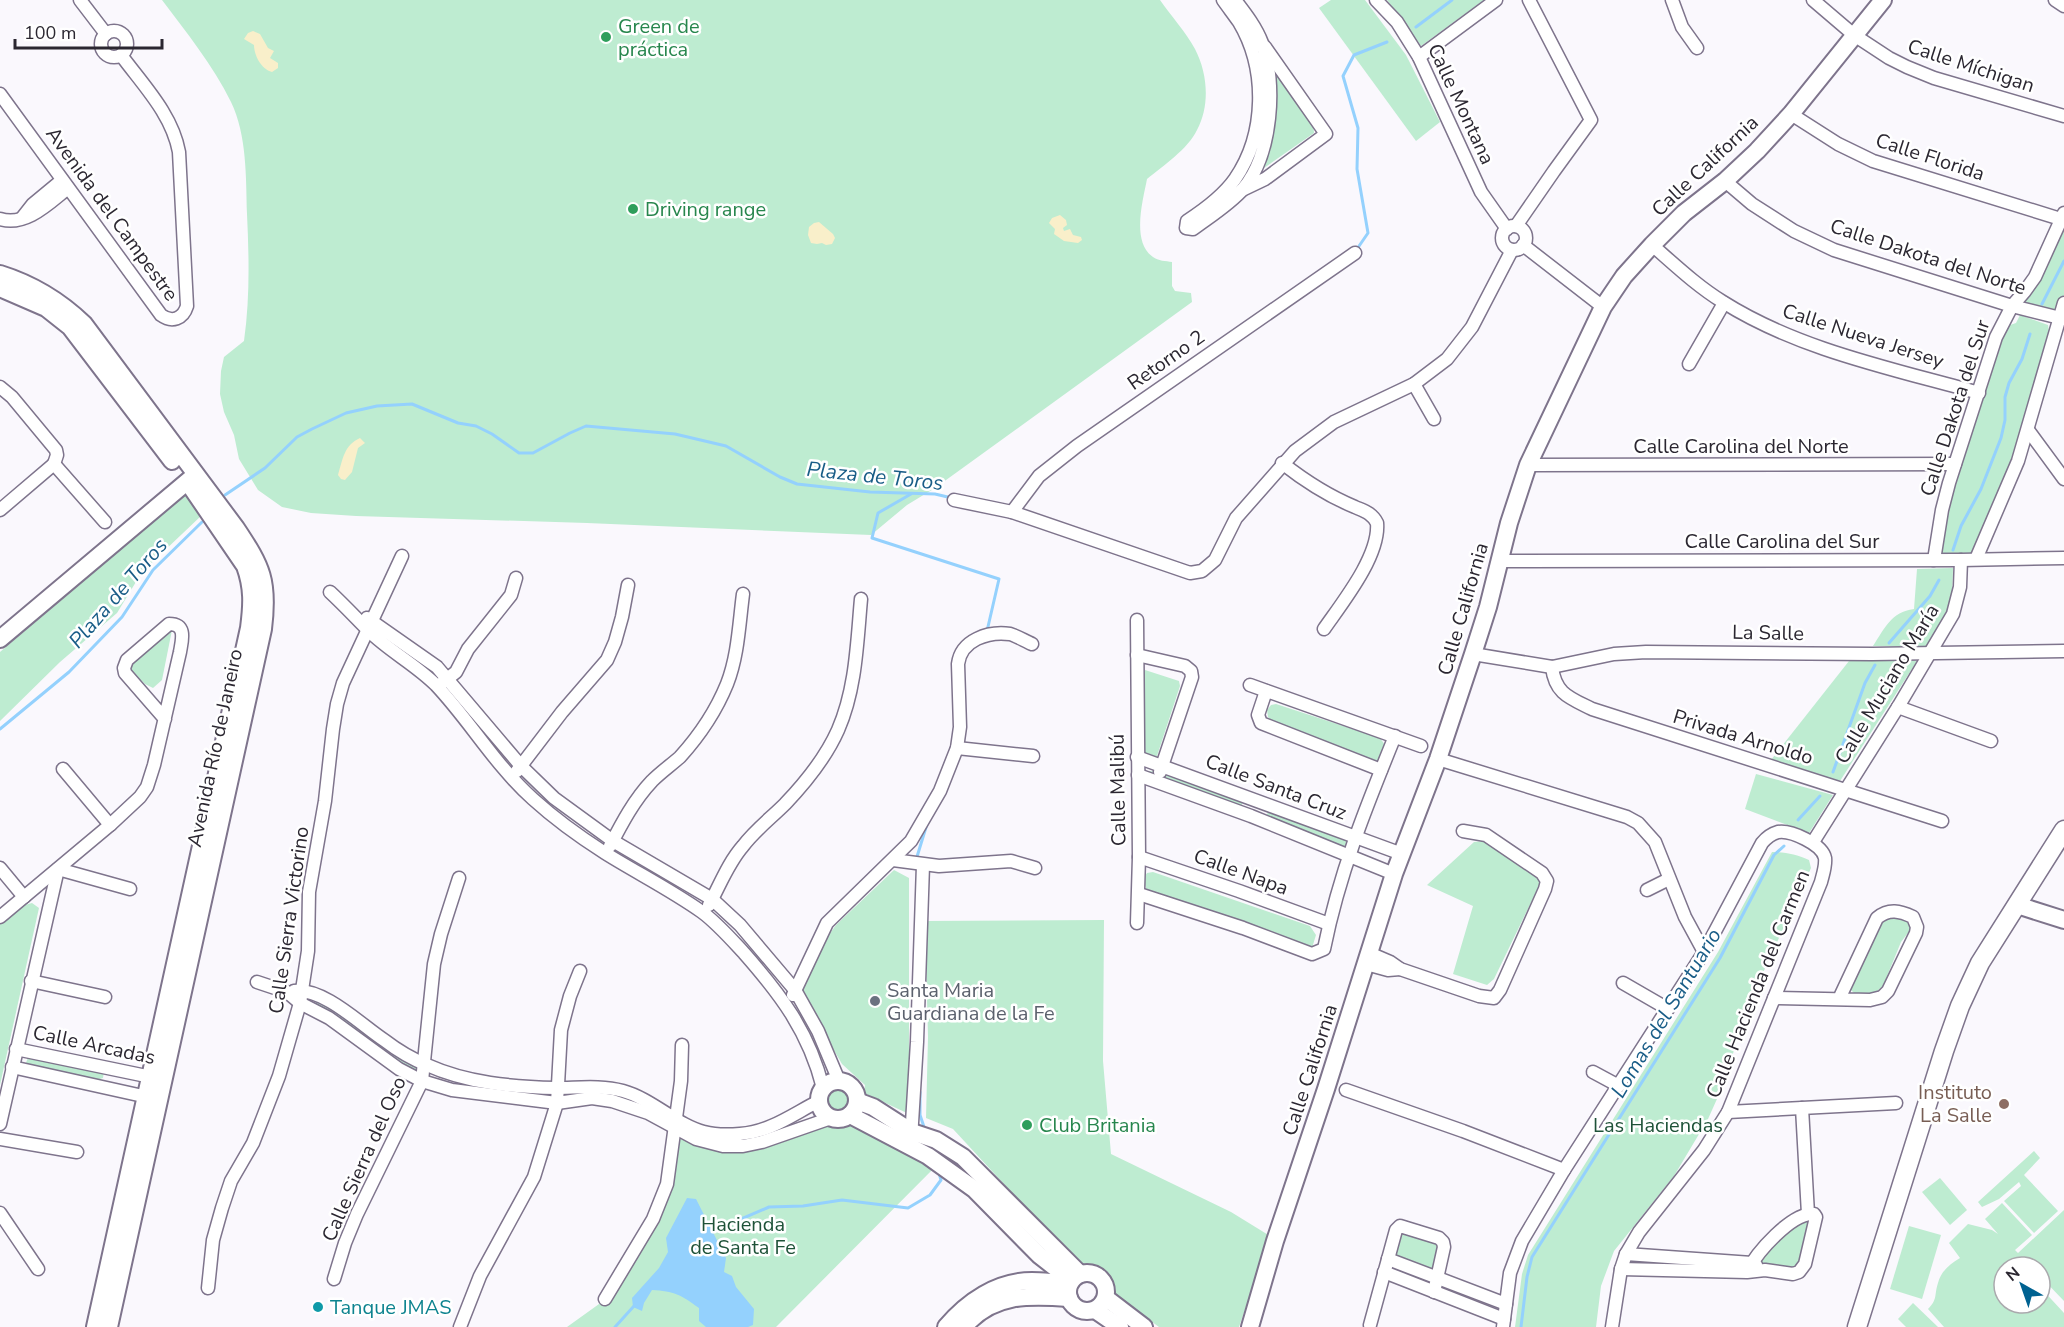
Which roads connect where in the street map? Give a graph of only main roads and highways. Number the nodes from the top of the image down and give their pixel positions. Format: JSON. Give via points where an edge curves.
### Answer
{"nodes":[{"id":1,"x":1883,"y":0,"type":"edge"},
{"id":2,"x":0,"y":274,"type":"edge"},
{"id":3,"x":0,"y":288,"type":"edge"},
{"id":4,"x":192,"y":478,"type":"junction"},
{"id":5,"x":0,"y":639,"type":"edge"},
{"id":6,"x":2064,"y":830,"type":"edge"},
{"id":7,"x":2017,"y":905,"type":"junction"},
{"id":8,"x":2064,"y":920,"type":"edge"},
{"id":9,"x":152,"y":1098,"type":"junction"},
{"id":10,"x":854,"y":1108,"type":"junction"},
{"id":11,"x":911,"y":1139,"type":"junction"},
{"id":12,"x":950,"y":1148,"type":"junction"},
{"id":13,"x":940,"y":1164,"type":"junction"},
{"id":14,"x":1039,"y":1255,"type":"junction"},
{"id":15,"x":1034,"y":1281,"type":"junction"},
{"id":16,"x":1072,"y":1284,"type":"junction"},
{"id":17,"x":1100,"y":1304,"type":"junction"},
{"id":18,"x":95,"y":1327,"type":"edge"},
{"id":19,"x":109,"y":1327,"type":"edge"},
{"id":20,"x":946,"y":1327,"type":"edge"},
{"id":21,"x":964,"y":1327,"type":"edge"},
{"id":22,"x":1120,"y":1327,"type":"edge"},
{"id":23,"x":1144,"y":1327,"type":"edge"},
{"id":24,"x":1250,"y":1327,"type":"edge"},
{"id":25,"x":1857,"y":1327,"type":"edge"}],
"edges":[{"from":1,"to":24,"type":"main road","name":"Calle California","via":[[1791,114],[1725,181],[1652,245],[1603,307],[1528,465],[1473,654],[1395,874]]},
{"from":2,"to":4,"type":"main road","name":"Avenida Río de Janeiro","via":[[56,299],[84,324]]},
{"from":3,"to":4,"type":"main road","name":"Avenida Río de Janeiro","via":[[46,308],[70,327]]},
{"from":4,"to":5,"type":"main road"},
{"from":4,"to":9,"type":"main road","name":"Avenida Río de Janeiro","via":[[253,553],[261,571],[266,601],[263,629]]},
{"from":6,"to":7,"type":"main road"},
{"from":7,"to":8,"type":"main road"},
{"from":7,"to":25,"type":"main road","via":[[1980,963],[1960,1006]]},
{"from":9,"to":18,"type":"main road","name":"Avenida Río de Janeiro"},
{"from":9,"to":19,"type":"main road","name":"Avenida Río de Janeiro"},
{"from":10,"to":10,"type":"main road","via":[[852,1088],[827,1090],[822,1111],[831,1118],[838,1119]]},
{"from":10,"to":11,"type":"main road"},
{"from":11,"to":12,"type":"main road","via":[[936,1140]]},
{"from":11,"to":13,"type":"main road"},
{"from":12,"to":13,"type":"main road"},
{"from":12,"to":16,"type":"main road","via":[[1060,1257]]},
{"from":13,"to":14,"type":"main road","via":[[974,1188]]},
{"from":14,"to":15,"type":"main road","via":[[1042,1272]]},
{"from":14,"to":16,"type":"main road"},
{"from":15,"to":16,"type":"main road"},
{"from":15,"to":20,"type":"main road","via":[[994,1289],[966,1306]]},
{"from":16,"to":17,"type":"main road","via":[[1076,1308],[1082,1311]]},
{"from":16,"to":17,"type":"main road","via":[[1092,1273],[1098,1276],[1105,1285]]},
{"from":16,"to":21,"type":"main road","via":[[1041,1295],[1001,1301]]},
{"from":17,"to":22,"type":"main road"},
{"from":17,"to":23,"type":"main road"}]}
